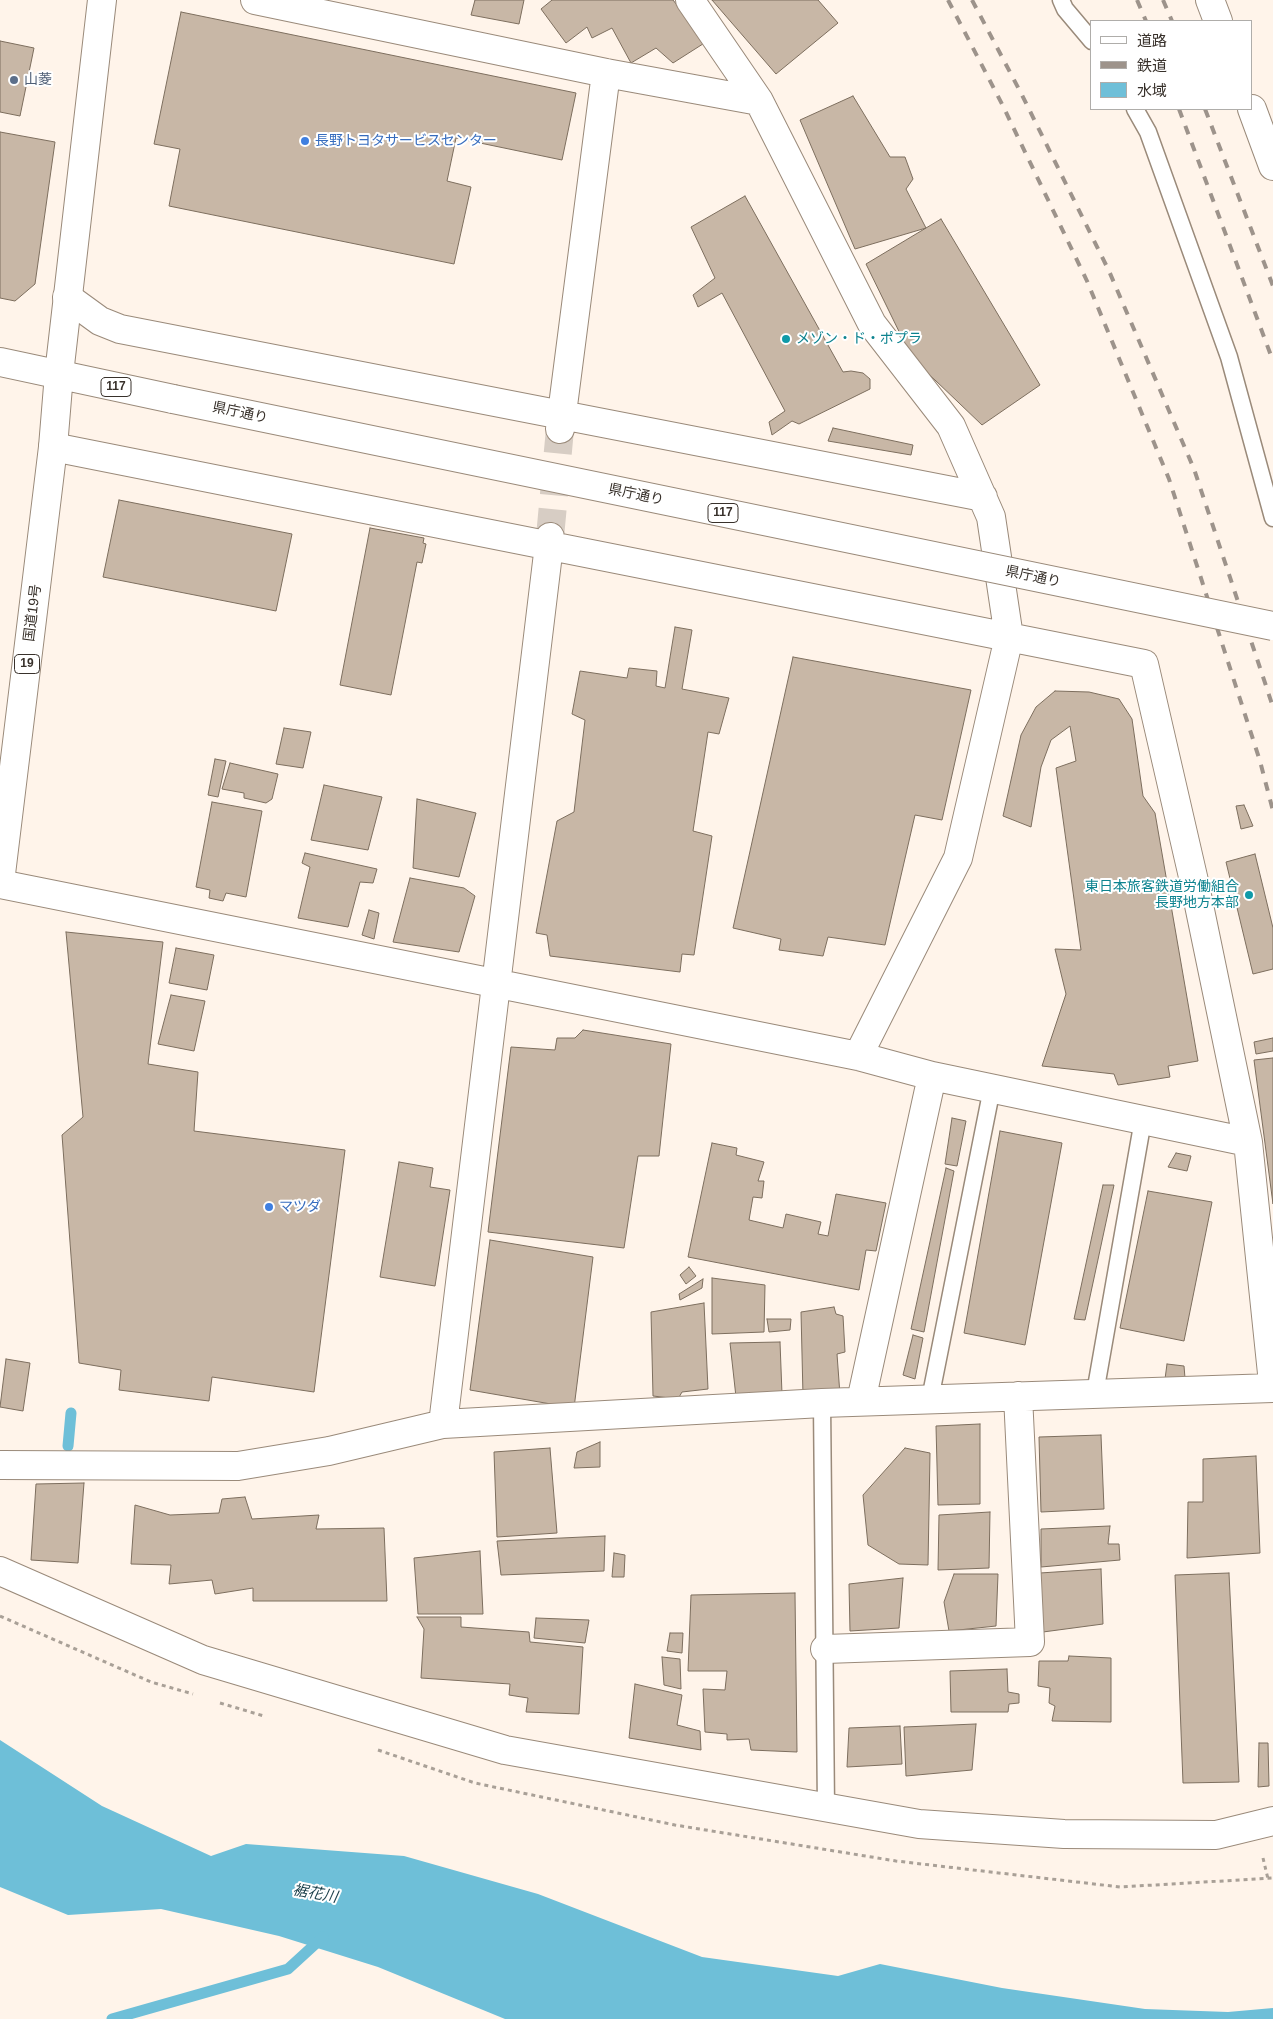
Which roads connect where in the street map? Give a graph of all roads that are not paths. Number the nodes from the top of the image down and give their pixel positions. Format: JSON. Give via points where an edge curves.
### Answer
{"nodes":[{"id":1,"x":102,"y":0,"type":"edge"},
{"id":2,"x":256,"y":0,"type":"edge"},
{"id":3,"x":690,"y":0,"type":"edge"},
{"id":4,"x":1061,"y":0,"type":"edge"},
{"id":5,"x":1210,"y":0,"type":"edge"},
{"id":6,"x":1218,"y":20,"type":"edge"},
{"id":7,"x":1090,"y":39,"type":"edge"},
{"id":8,"x":606,"y":73,"type":"junction"},
{"id":9,"x":759,"y":101,"type":"junction"},
{"id":10,"x":1136,"y":110,"type":"edge"},
{"id":11,"x":1252,"y":110,"type":"edge"},
{"id":12,"x":1273,"y":166,"type":"edge"},
{"id":13,"x":67,"y":297,"type":"junction"},
{"id":14,"x":0,"y":362,"type":"edge"},
{"id":15,"x":58,"y":374,"type":"junction"},
{"id":16,"x":561,"y":421,"type":"junction"},
{"id":17,"x":53,"y":447,"type":"junction"},
{"id":18,"x":983,"y":497,"type":"junction"},
{"id":19,"x":1273,"y":518,"type":"edge"},
{"id":20,"x":550,"y":542,"type":"junction"},
{"id":21,"x":1273,"y":626,"type":"edge"},
{"id":22,"x":1009,"y":637,"type":"junction"},
{"id":23,"x":0,"y":883,"type":"edge"},
{"id":24,"x":496,"y":983,"type":"junction"},
{"id":25,"x":858,"y":1056,"type":"junction"},
{"id":26,"x":932,"y":1076,"type":"junction"},
{"id":27,"x":992,"y":1088,"type":"junction"},
{"id":28,"x":1143,"y":1120,"type":"junction"},
{"id":29,"x":1248,"y":1142,"type":"junction"},
{"id":30,"x":1273,"y":1383,"type":"edge"},
{"id":31,"x":1273,"y":1388,"type":"edge"},
{"id":32,"x":1095,"y":1393,"type":"junction"},
{"id":33,"x":1018,"y":1396,"type":"junction"},
{"id":34,"x":930,"y":1399,"type":"junction"},
{"id":35,"x":861,"y":1401,"type":"junction"},
{"id":36,"x":822,"y":1403,"type":"junction"},
{"id":37,"x":443,"y":1424,"type":"junction"},
{"id":38,"x":0,"y":1465,"type":"edge"},
{"id":39,"x":0,"y":1571,"type":"edge"},
{"id":40,"x":825,"y":1649,"type":"junction"},
{"id":41,"x":826,"y":1809,"type":"junction"},
{"id":42,"x":1273,"y":1821,"type":"edge"}],
"edges":[{"from":1,"to":13,"type":"main road","name":"国道19号"},
{"from":2,"to":8,"type":"main road"},
{"from":3,"to":9,"type":"main road"},
{"from":4,"to":7,"type":"lane"},
{"from":5,"to":6,"type":"main road"},
{"from":8,"to":9,"type":"main road"},
{"from":8,"to":16,"type":"main road"},
{"from":9,"to":18,"type":"main road","via":[[872,324],[951,426]]},
{"from":10,"to":19,"type":"lane","via":[[1148,132],[1229,357]]},
{"from":11,"to":12,"type":"main road"},
{"from":13,"to":15,"type":"main road","name":"国道19号"},
{"from":13,"to":16,"type":"main road","via":[[100,321],[120,329]]},
{"from":14,"to":15,"type":"main road","name":"県庁通り"},
{"from":15,"to":17,"type":"main road","name":"国道19号","number":"19"},
{"from":15,"to":21,"type":"main road","name":"県庁通り","number":"117","bridge":true},
{"from":16,"to":18,"type":"main road"},
{"from":17,"to":20,"type":"main road"},
{"from":17,"to":23,"type":"main road","name":"国道19号","number":"19"},
{"from":18,"to":22,"type":"main road","via":[[991,517]]},
{"from":20,"to":22,"type":"main road"},
{"from":20,"to":24,"type":"main road"},
{"from":22,"to":25,"type":"main road","via":[[958,858]]},
{"from":22,"to":29,"type":"main road","via":[[1144,664],[1194,881]]},
{"from":23,"to":24,"type":"main road"},
{"from":24,"to":25,"type":"main road"},
{"from":24,"to":37,"type":"main road"},
{"from":25,"to":26,"type":"main road"},
{"from":26,"to":27,"type":"main road"},
{"from":26,"to":35,"type":"main road"},
{"from":27,"to":28,"type":"main road"},
{"from":27,"to":34,"type":"lane"},
{"from":28,"to":29,"type":"main road"},
{"from":28,"to":32,"type":"lane"},
{"from":29,"to":30,"type":"main road"},
{"from":31,"to":32,"type":"main road"},
{"from":32,"to":33,"type":"main road"},
{"from":33,"to":34,"type":"main road"},
{"from":33,"to":40,"type":"main road","via":[[1030,1642]]},
{"from":34,"to":35,"type":"main road"},
{"from":35,"to":36,"type":"main road"},
{"from":36,"to":37,"type":"main road"},
{"from":36,"to":40,"type":"lane"},
{"from":37,"to":38,"type":"main road","via":[[329,1450],[238,1466]]},
{"from":39,"to":41,"type":"main road","via":[[203,1660],[400,1721],[505,1750]]},
{"from":40,"to":41,"type":"lane"},
{"from":41,"to":42,"type":"main road","via":[[919,1824],[1064,1834],[1216,1835]]}]}
